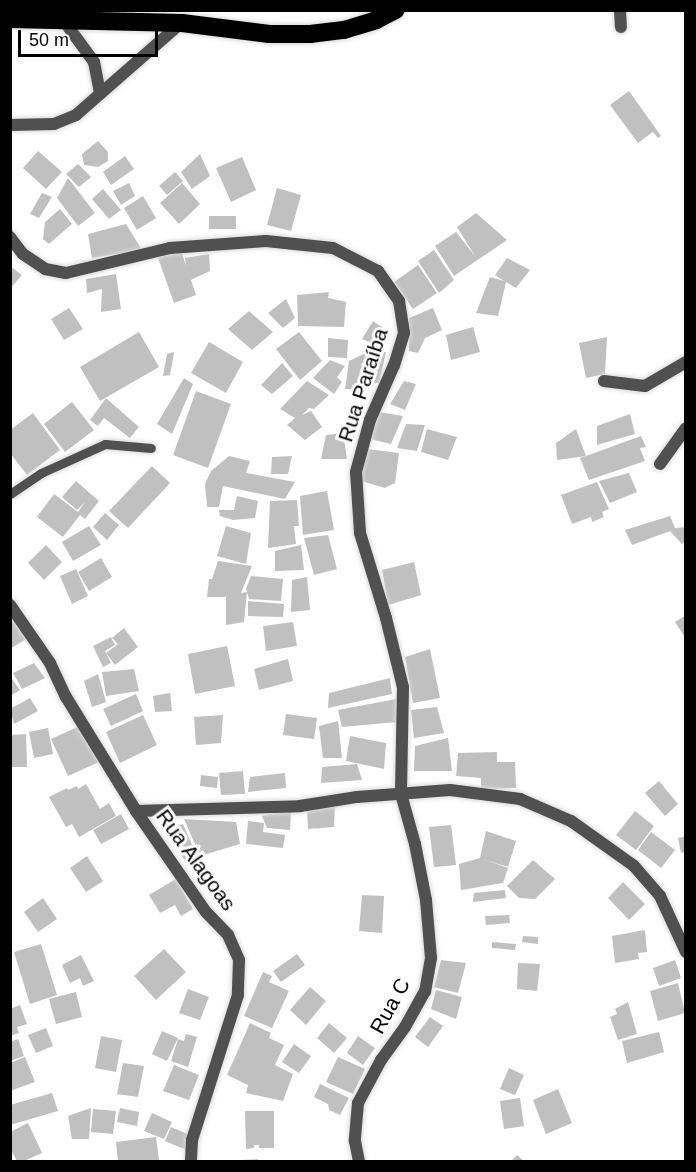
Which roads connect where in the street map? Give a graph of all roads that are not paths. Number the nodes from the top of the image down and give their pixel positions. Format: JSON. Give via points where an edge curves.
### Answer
{"nodes":[{"id":1,"x":396,"y":10,"type":"edge"},
{"id":2,"x":620,"y":10,"type":"edge"},
{"id":3,"x":10,"y":19,"type":"edge"},
{"id":4,"x":64,"y":21,"type":"junction"},
{"id":5,"x":182,"y":23,"type":"junction"},
{"id":6,"x":621,"y":27,"type":"dead end"},
{"id":7,"x":100,"y":93,"type":"junction"},
{"id":8,"x":10,"y":125,"type":"edge"},
{"id":9,"x":10,"y":237,"type":"edge"},
{"id":10,"x":686,"y":362,"type":"edge"},
{"id":11,"x":604,"y":381,"type":"dead end"},
{"id":12,"x":686,"y":429,"type":"edge"},
{"id":13,"x":151,"y":448,"type":"dead end"},
{"id":14,"x":660,"y":464,"type":"dead end"},
{"id":15,"x":10,"y":494,"type":"edge"},
{"id":16,"x":10,"y":606,"type":"edge"},
{"id":17,"x":401,"y":794,"type":"junction"},
{"id":18,"x":136,"y":811,"type":"junction"},
{"id":19,"x":686,"y":952,"type":"edge"},
{"id":20,"x":191,"y":1161,"type":"edge"},
{"id":21,"x":360,"y":1161,"type":"edge"}],
"edges":[{"from":1,"to":5,"type":"highway","via":[[344,30],[310,33],[269,34]]},
{"from":2,"to":6,"type":"street"},
{"from":3,"to":4,"type":"highway"},
{"from":4,"to":5,"type":"highway"},
{"from":4,"to":7,"type":"street","via":[[94,62]]},
{"from":5,"to":7,"type":"street"},
{"from":7,"to":8,"type":"street","via":[[76,115],[54,124]]},
{"from":9,"to":17,"type":"street","name":"Rua Paraíba","via":[[23,254],[45,269],[66,273],[170,248],[266,241],[333,248],[378,271],[399,301],[404,333],[370,420],[356,472],[360,533],[403,687]]},
{"from":10,"to":11,"type":"street","via":[[645,386]]},
{"from":12,"to":14,"type":"street"},
{"from":13,"to":15,"type":"lane","via":[[105,444],[41,473]]},
{"from":16,"to":18,"type":"street","name":"Rua Alagoas","via":[[50,663],[66,697]]},
{"from":17,"to":18,"type":"street","via":[[300,806]]},
{"from":17,"to":19,"type":"street","via":[[450,790],[520,799],[572,821],[634,866],[660,896]]},
{"from":17,"to":21,"type":"street","name":"Rua C","via":[[426,900],[431,958],[425,991],[358,1103],[355,1140]]},
{"from":18,"to":20,"type":"street","name":"Rua Alagoas","via":[[200,904],[228,935],[239,960],[238,995],[192,1140]]}]}
